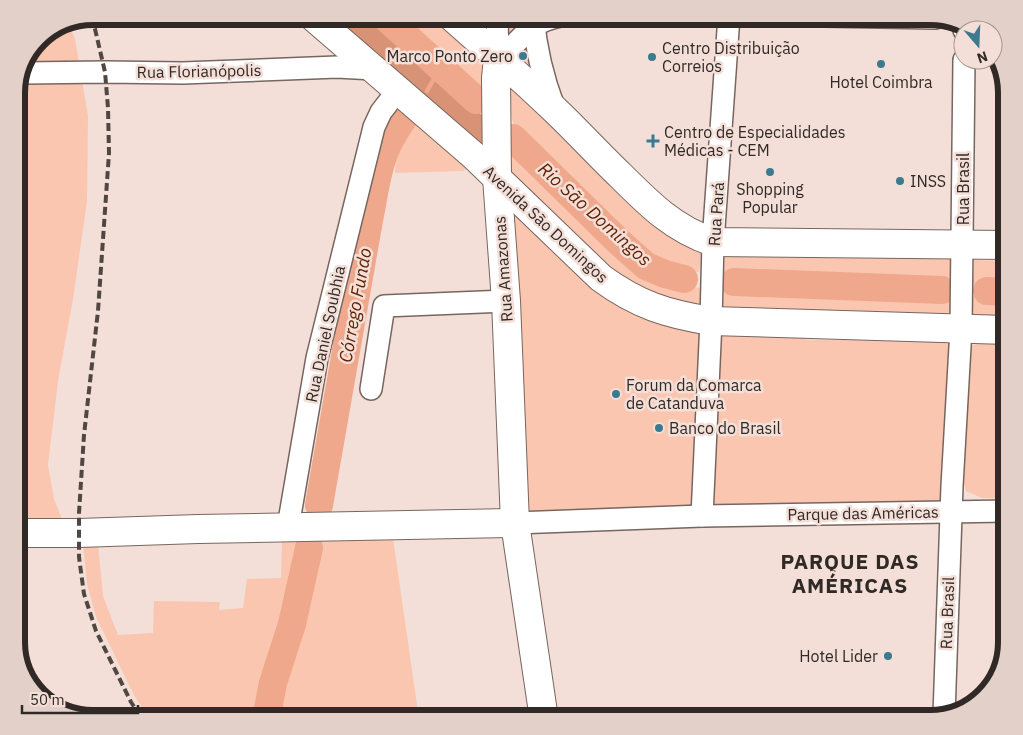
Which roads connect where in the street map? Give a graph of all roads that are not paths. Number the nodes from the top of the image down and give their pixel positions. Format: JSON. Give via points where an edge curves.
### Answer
{"nodes":[{"id":1,"x":323,"y":25,"type":"edge"},
{"id":2,"x":459,"y":25,"type":"edge"},
{"id":3,"x":497,"y":25,"type":"edge"},
{"id":4,"x":530,"y":25,"type":"edge"},
{"id":5,"x":534,"y":25,"type":"edge"},
{"id":6,"x":728,"y":25,"type":"edge"},
{"id":7,"x":497,"y":68,"type":"junction"},
{"id":8,"x":374,"y":69,"type":"junction"},
{"id":9,"x":964,"y":70,"type":"edge"},
{"id":10,"x":28,"y":73,"type":"edge"},
{"id":11,"x":404,"y":95,"type":"junction"},
{"id":12,"x":555,"y":110,"type":"junction"},
{"id":13,"x":489,"y":163,"type":"junction"},
{"id":14,"x":998,"y":246,"type":"edge"},
{"id":15,"x":713,"y":247,"type":"junction"},
{"id":16,"x":962,"y":250,"type":"junction"},
{"id":17,"x":506,"y":302,"type":"junction"},
{"id":18,"x":711,"y":316,"type":"junction"},
{"id":19,"x":961,"y":324,"type":"junction"},
{"id":20,"x":998,"y":329,"type":"edge"},
{"id":21,"x":371,"y":389,"type":"dead end"},
{"id":22,"x":998,"y":511,"type":"edge"},
{"id":23,"x":951,"y":512,"type":"junction"},
{"id":24,"x":702,"y":516,"type":"junction"},
{"id":25,"x":515,"y":522,"type":"junction"},
{"id":26,"x":288,"y":527,"type":"junction"},
{"id":27,"x":25,"y":533,"type":"edge"},
{"id":28,"x":944,"y":709,"type":"edge"},
{"id":29,"x":543,"y":710,"type":"edge"}],
"edges":[{"from":1,"to":8,"type":"main road","name":"Avenida São Domingos"},
{"from":2,"to":7,"type":"main road"},
{"from":3,"to":7,"type":"street","name":"Rua Amazonas"},
{"from":4,"to":7,"type":"street"},
{"from":5,"to":12,"type":"street","via":[[539,59]]},
{"from":6,"to":15,"type":"street","name":"Rua Pará"},
{"from":7,"to":12,"type":"main road"},
{"from":7,"to":13,"type":"main road","name":"Rua Amazonas"},
{"from":8,"to":10,"type":"street","name":"Rua Florianópolis"},
{"from":8,"to":11,"type":"main road","name":"Avenida São Domingos"},
{"from":9,"to":16,"type":"street","name":"Rua Brasil"},
{"from":11,"to":13,"type":"main road","name":"Avenida São Domingos"},
{"from":11,"to":26,"type":"street","name":"Rua Daniel Soubhia","via":[[381,112],[374,127],[317,358]]},
{"from":12,"to":15,"type":"main road","via":[[650,204]]},
{"from":13,"to":17,"type":"main road","name":"Rua Amazonas"},
{"from":13,"to":18,"type":"main road","name":"Avenida São Domingos","via":[[601,278],[620,292],[662,311],[686,317]]},
{"from":14,"to":16,"type":"main road"},
{"from":15,"to":16,"type":"main road"},
{"from":15,"to":18,"type":"street","name":"Rua Pará"},
{"from":16,"to":19,"type":"street","name":"Rua Brasil"},
{"from":17,"to":21,"type":"street","via":[[384,306]]},
{"from":17,"to":25,"type":"main road","name":"Rua Amazonas"},
{"from":18,"to":19,"type":"main road","name":"Avenida São Domingos"},
{"from":18,"to":24,"type":"street"},
{"from":19,"to":20,"type":"main road","name":"Avenida São Domingos"},
{"from":19,"to":23,"type":"street","name":"Parque das Américas"},
{"from":22,"to":23,"type":"street"},
{"from":23,"to":24,"type":"street","name":"Parque das Américas"},
{"from":23,"to":28,"type":"street","name":"Rua Brasil"},
{"from":24,"to":25,"type":"street","name":"Parque das Américas"},
{"from":25,"to":26,"type":"main road"},
{"from":25,"to":29,"type":"main road","name":"Rua Amazonas"},
{"from":26,"to":27,"type":"main road"}]}
